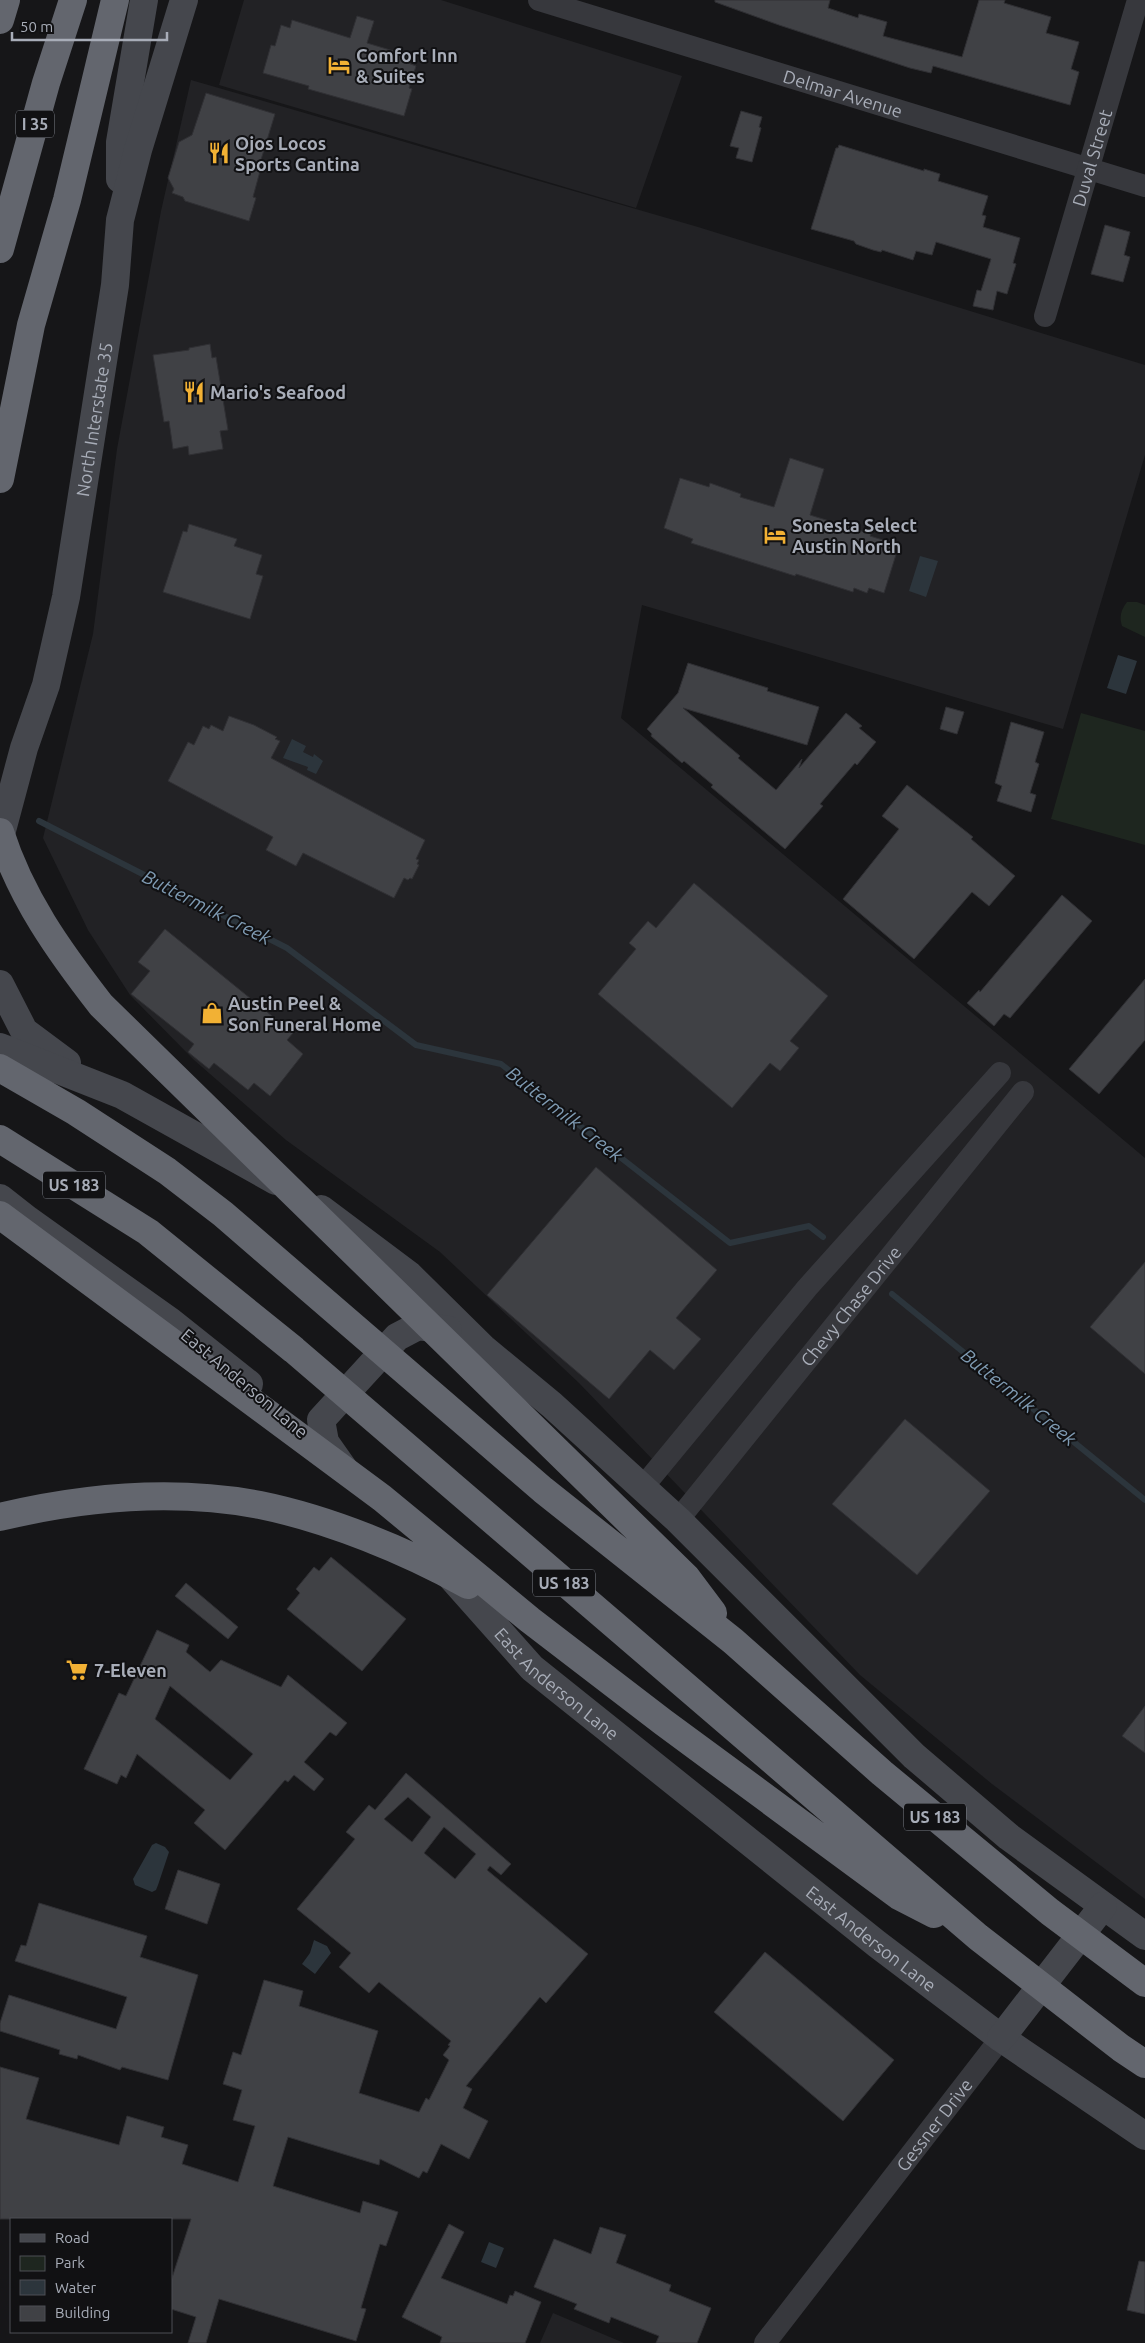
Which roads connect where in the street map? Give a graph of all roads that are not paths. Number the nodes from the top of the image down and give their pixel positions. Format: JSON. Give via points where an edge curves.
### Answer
{"nodes":[{"id":1,"x":6,"y":0,"type":"edge"},
{"id":2,"x":74,"y":0,"type":"edge"},
{"id":3,"x":115,"y":0,"type":"edge"},
{"id":4,"x":144,"y":0,"type":"edge"},
{"id":5,"x":184,"y":0,"type":"edge"},
{"id":6,"x":540,"y":0,"type":"edge"},
{"id":7,"x":1138,"y":0,"type":"edge"},
{"id":8,"x":0,"y":20,"type":"edge"},
{"id":9,"x":1089,"y":168,"type":"junction"},
{"id":10,"x":1145,"y":186,"type":"edge"},
{"id":11,"x":120,"y":220,"type":"junction"},
{"id":12,"x":0,"y":249,"type":"edge"},
{"id":13,"x":1045,"y":316,"type":"dead end"},
{"id":14,"x":0,"y":479,"type":"edge"},
{"id":15,"x":0,"y":832,"type":"edge"},
{"id":16,"x":0,"y":838,"type":"edge"},
{"id":17,"x":0,"y":984,"type":"edge"},
{"id":18,"x":0,"y":1047,"type":"edge"},
{"id":19,"x":0,"y":1068,"type":"edge"},
{"id":20,"x":1000,"y":1073,"type":"dead end"},
{"id":21,"x":1023,"y":1092,"type":"dead end"},
{"id":22,"x":122,"y":1095,"type":"junction"},
{"id":23,"x":0,"y":1139,"type":"edge"},
{"id":24,"x":0,"y":1198,"type":"edge"},
{"id":25,"x":0,"y":1215,"type":"edge"},
{"id":26,"x":28,"y":1220,"type":"junction"},
{"id":27,"x":483,"y":1348,"type":"junction"},
{"id":28,"x":350,"y":1478,"type":"junction"},
{"id":29,"x":642,"y":1488,"type":"junction"},
{"id":30,"x":0,"y":1517,"type":"edge"},
{"id":31,"x":678,"y":1520,"type":"junction"},
{"id":32,"x":530,"y":1620,"type":"junction"},
{"id":33,"x":733,"y":1641,"type":"junction"},
{"id":34,"x":1103,"y":1906,"type":"junction"},
{"id":35,"x":1145,"y":1936,"type":"edge"},
{"id":36,"x":978,"y":1937,"type":"junction"},
{"id":37,"x":1145,"y":1983,"type":"edge"},
{"id":38,"x":1001,"y":2038,"type":"junction"},
{"id":39,"x":1145,"y":2064,"type":"edge"},
{"id":40,"x":1145,"y":2136,"type":"edge"},
{"id":41,"x":765,"y":2343,"type":"edge"}],
"edges":[{"from":1,"to":8,"type":"highway"},
{"from":2,"to":12,"type":"highway","number":"I 35","via":[[46,83]]},
{"from":3,"to":14,"type":"highway","via":[[67,200],[31,325]]},
{"from":4,"to":11,"type":"main road","via":[[120,142]]},
{"from":5,"to":11,"type":"main road","name":"North Interstate 35"},
{"from":6,"to":9,"type":"street","name":"Delmar Avenue"},
{"from":7,"to":9,"type":"street","name":"Duval Street"},
{"from":9,"to":10,"type":"street","name":"Delmar Avenue"},
{"from":9,"to":13,"type":"street","name":"Duval Street"},
{"from":11,"to":16,"type":"main road","name":"North Interstate 35","via":[[116,278],[66,597],[46,685],[24,748]]},
{"from":15,"to":33,"type":"highway","via":[[14,870],[42,925],[101,1005],[686,1576]]},
{"from":17,"to":22,"type":"main road","via":[[24,1031],[62,1060]]},
{"from":18,"to":22,"type":"main road"},
{"from":19,"to":33,"type":"highway","number":"US 183","via":[[167,1171],[223,1214],[543,1490]]},
{"from":20,"to":29,"type":"street","via":[[807,1288]]},
{"from":21,"to":31,"type":"street","name":"Chevy Chase Drive"},
{"from":22,"to":27,"type":"main road","via":[[325,1212],[409,1275]]},
{"from":23,"to":36,"type":"highway","number":"US 183","via":[[148,1232],[287,1344]]},
{"from":24,"to":26,"type":"main road","name":"East Anderson Lane"},
{"from":25,"to":26,"type":"main road"},
{"from":25,"to":32,"type":"highway","via":[[382,1498]]},
{"from":26,"to":28,"type":"main road","name":"East Anderson Lane","via":[[171,1322],[293,1418]]},
{"from":27,"to":28,"type":"main road","via":[[445,1329],[418,1326],[398,1337],[321,1420],[325,1442]]},
{"from":27,"to":29,"type":"main road","via":[[552,1405]]},
{"from":28,"to":38,"type":"main road","name":"East Anderson Lane","via":[[406,1526],[532,1668],[877,1944]]},
{"from":29,"to":31,"type":"main road"},
{"from":30,"to":32,"type":"highway","via":[[104,1499],[184,1497],[260,1505],[346,1529],[436,1566]]},
{"from":31,"to":34,"type":"main road","via":[[914,1756],[1009,1836]]},
{"from":32,"to":36,"type":"highway","via":[[899,1896]]},
{"from":33,"to":37,"type":"highway","number":"US 183","via":[[890,1780],[1050,1912]]},
{"from":34,"to":35,"type":"main road"},
{"from":34,"to":38,"type":"main road","name":"Gessner Drive"},
{"from":36,"to":39,"type":"highway","number":"US 183"},
{"from":38,"to":40,"type":"main road","name":"East Anderson Lane"},
{"from":38,"to":41,"type":"street","name":"Gessner Drive"}]}
